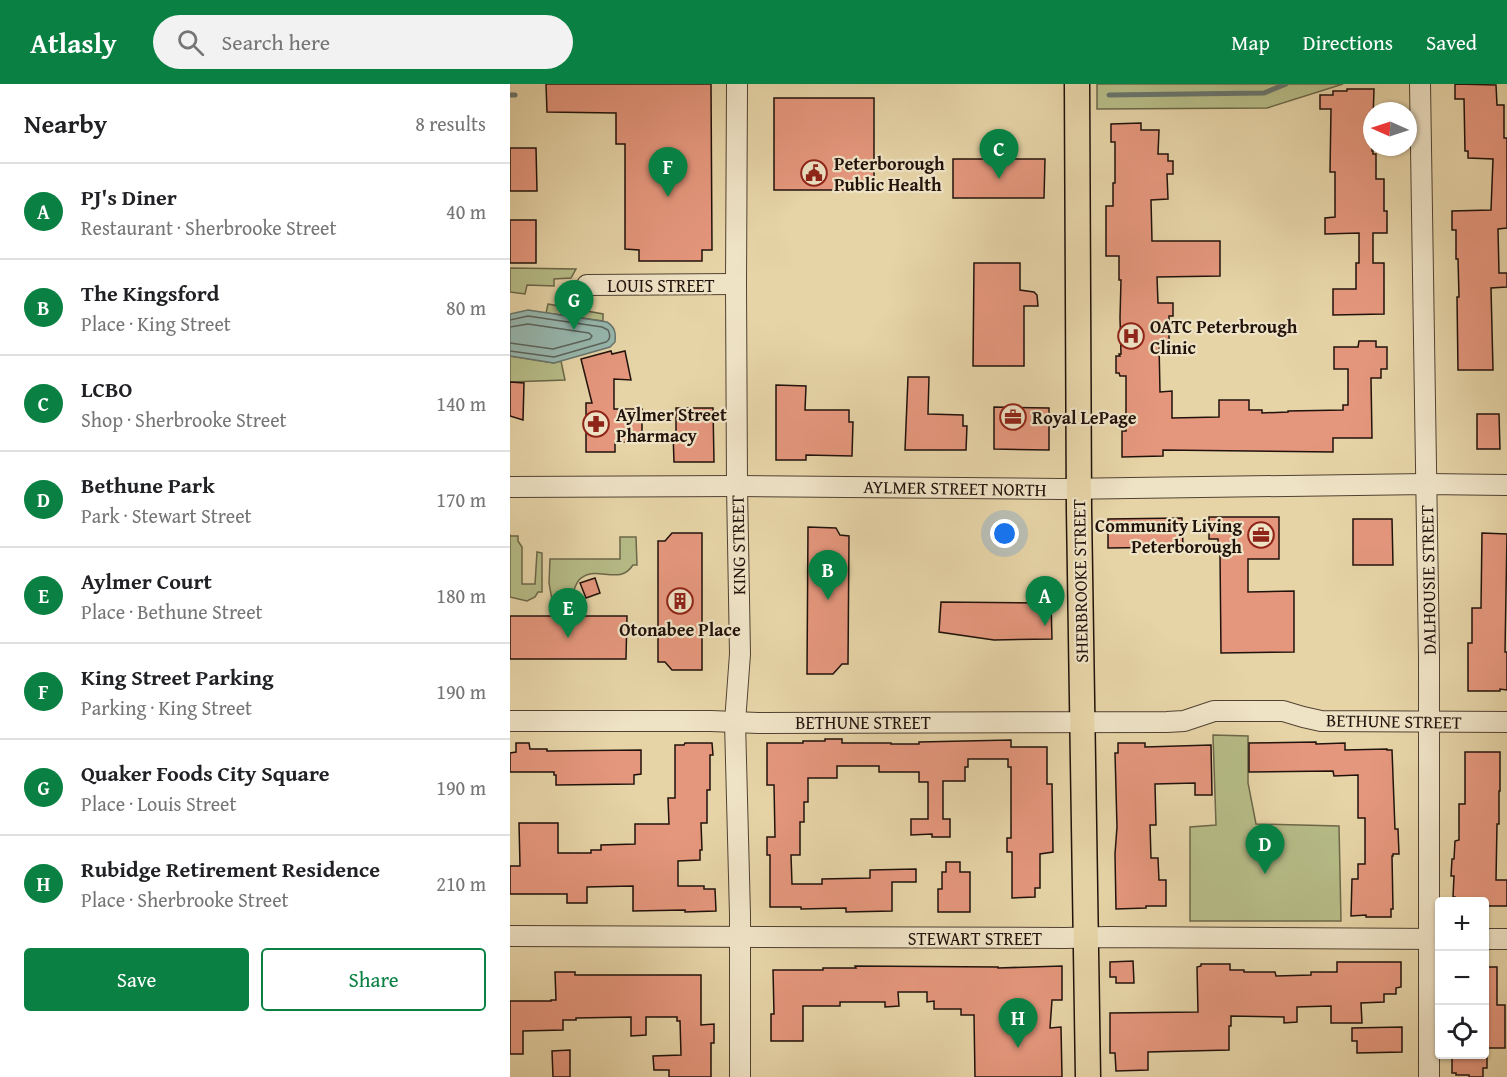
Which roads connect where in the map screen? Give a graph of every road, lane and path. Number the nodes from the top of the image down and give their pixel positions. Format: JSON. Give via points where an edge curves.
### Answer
{"nodes":[{"id":1,"x":737,"y":84,"type":"edge"},
{"id":2,"x":1077,"y":84,"type":"edge"},
{"id":3,"x":1420,"y":84,"type":"edge"},
{"id":4,"x":736,"y":284,"type":"junction"},
{"id":5,"x":587,"y":285,"type":"dead end"},
{"id":6,"x":1426,"y":484,"type":"junction"},
{"id":7,"x":1507,"y":485,"type":"edge"},
{"id":8,"x":737,"y":486,"type":"junction"},
{"id":9,"x":510,"y":487,"type":"edge"},
{"id":10,"x":1079,"y":489,"type":"junction"},
{"id":11,"x":510,"y":721,"type":"edge"},
{"id":12,"x":1429,"y":721,"type":"junction"},
{"id":13,"x":735,"y":722,"type":"junction"},
{"id":14,"x":1082,"y":722,"type":"junction"},
{"id":15,"x":1507,"y":722,"type":"edge"},
{"id":16,"x":510,"y":936,"type":"edge"},
{"id":17,"x":740,"y":936,"type":"junction"},
{"id":18,"x":1087,"y":937,"type":"junction"},
{"id":19,"x":1434,"y":939,"type":"edge"},
{"id":20,"x":1489,"y":939,"type":"edge"},
{"id":21,"x":1507,"y":939,"type":"edge"},
{"id":22,"x":740,"y":1077,"type":"edge"},
{"id":23,"x":1088,"y":1077,"type":"edge"},
{"id":24,"x":1429,"y":1077,"type":"edge"}],
"edges":[{"from":1,"to":4,"type":"street","name":"KING STREET"},
{"from":2,"to":10,"type":"main road","name":"SHERBROOKE STREET"},
{"from":3,"to":6,"type":"street","name":"DALHOUSIE STREET"},
{"from":4,"to":5,"type":"street","name":"LOUIS STREET"},
{"from":4,"to":8,"type":"street","name":"KING STREET"},
{"from":6,"to":7,"type":"street","name":"AYLMER STREET NORTH"},
{"from":6,"to":10,"type":"street","name":"AYLMER STREET NORTH"},
{"from":6,"to":12,"type":"street","name":"DALHOUSIE STREET"},
{"from":8,"to":9,"type":"street","name":"AYLMER STREET NORTH"},
{"from":8,"to":10,"type":"street","name":"AYLMER STREET NORTH"},
{"from":8,"to":13,"type":"street","name":"KING STREET","via":[[740,654]]},
{"from":10,"to":14,"type":"main road","name":"SHERBROOKE STREET"},
{"from":11,"to":13,"type":"street","name":"BETHUNE STREET"},
{"from":12,"to":14,"type":"street","name":"BETHUNE STREET","via":[[1321,721],[1283,711],[1214,711],[1184,721]]},
{"from":12,"to":15,"type":"street","name":"BETHUNE STREET"},
{"from":12,"to":19,"type":"street","name":"DALHOUSIE STREET"},
{"from":13,"to":14,"type":"street","name":"BETHUNE STREET"},
{"from":13,"to":17,"type":"street","name":"KING STREET"},
{"from":14,"to":18,"type":"main road","name":"SHERBROOKE STREET"},
{"from":16,"to":17,"type":"street","name":"STEWART STREET"},
{"from":17,"to":18,"type":"street","name":"STEWART STREET"},
{"from":17,"to":22,"type":"street","name":"KING STREET"},
{"from":18,"to":19,"type":"street","name":"STEWART STREET"},
{"from":18,"to":23,"type":"main road","name":"SHERBROOKE STREET"},
{"from":19,"to":24,"type":"street","name":"DALHOUSIE STREET"},
{"from":20,"to":21,"type":"street"}]}
